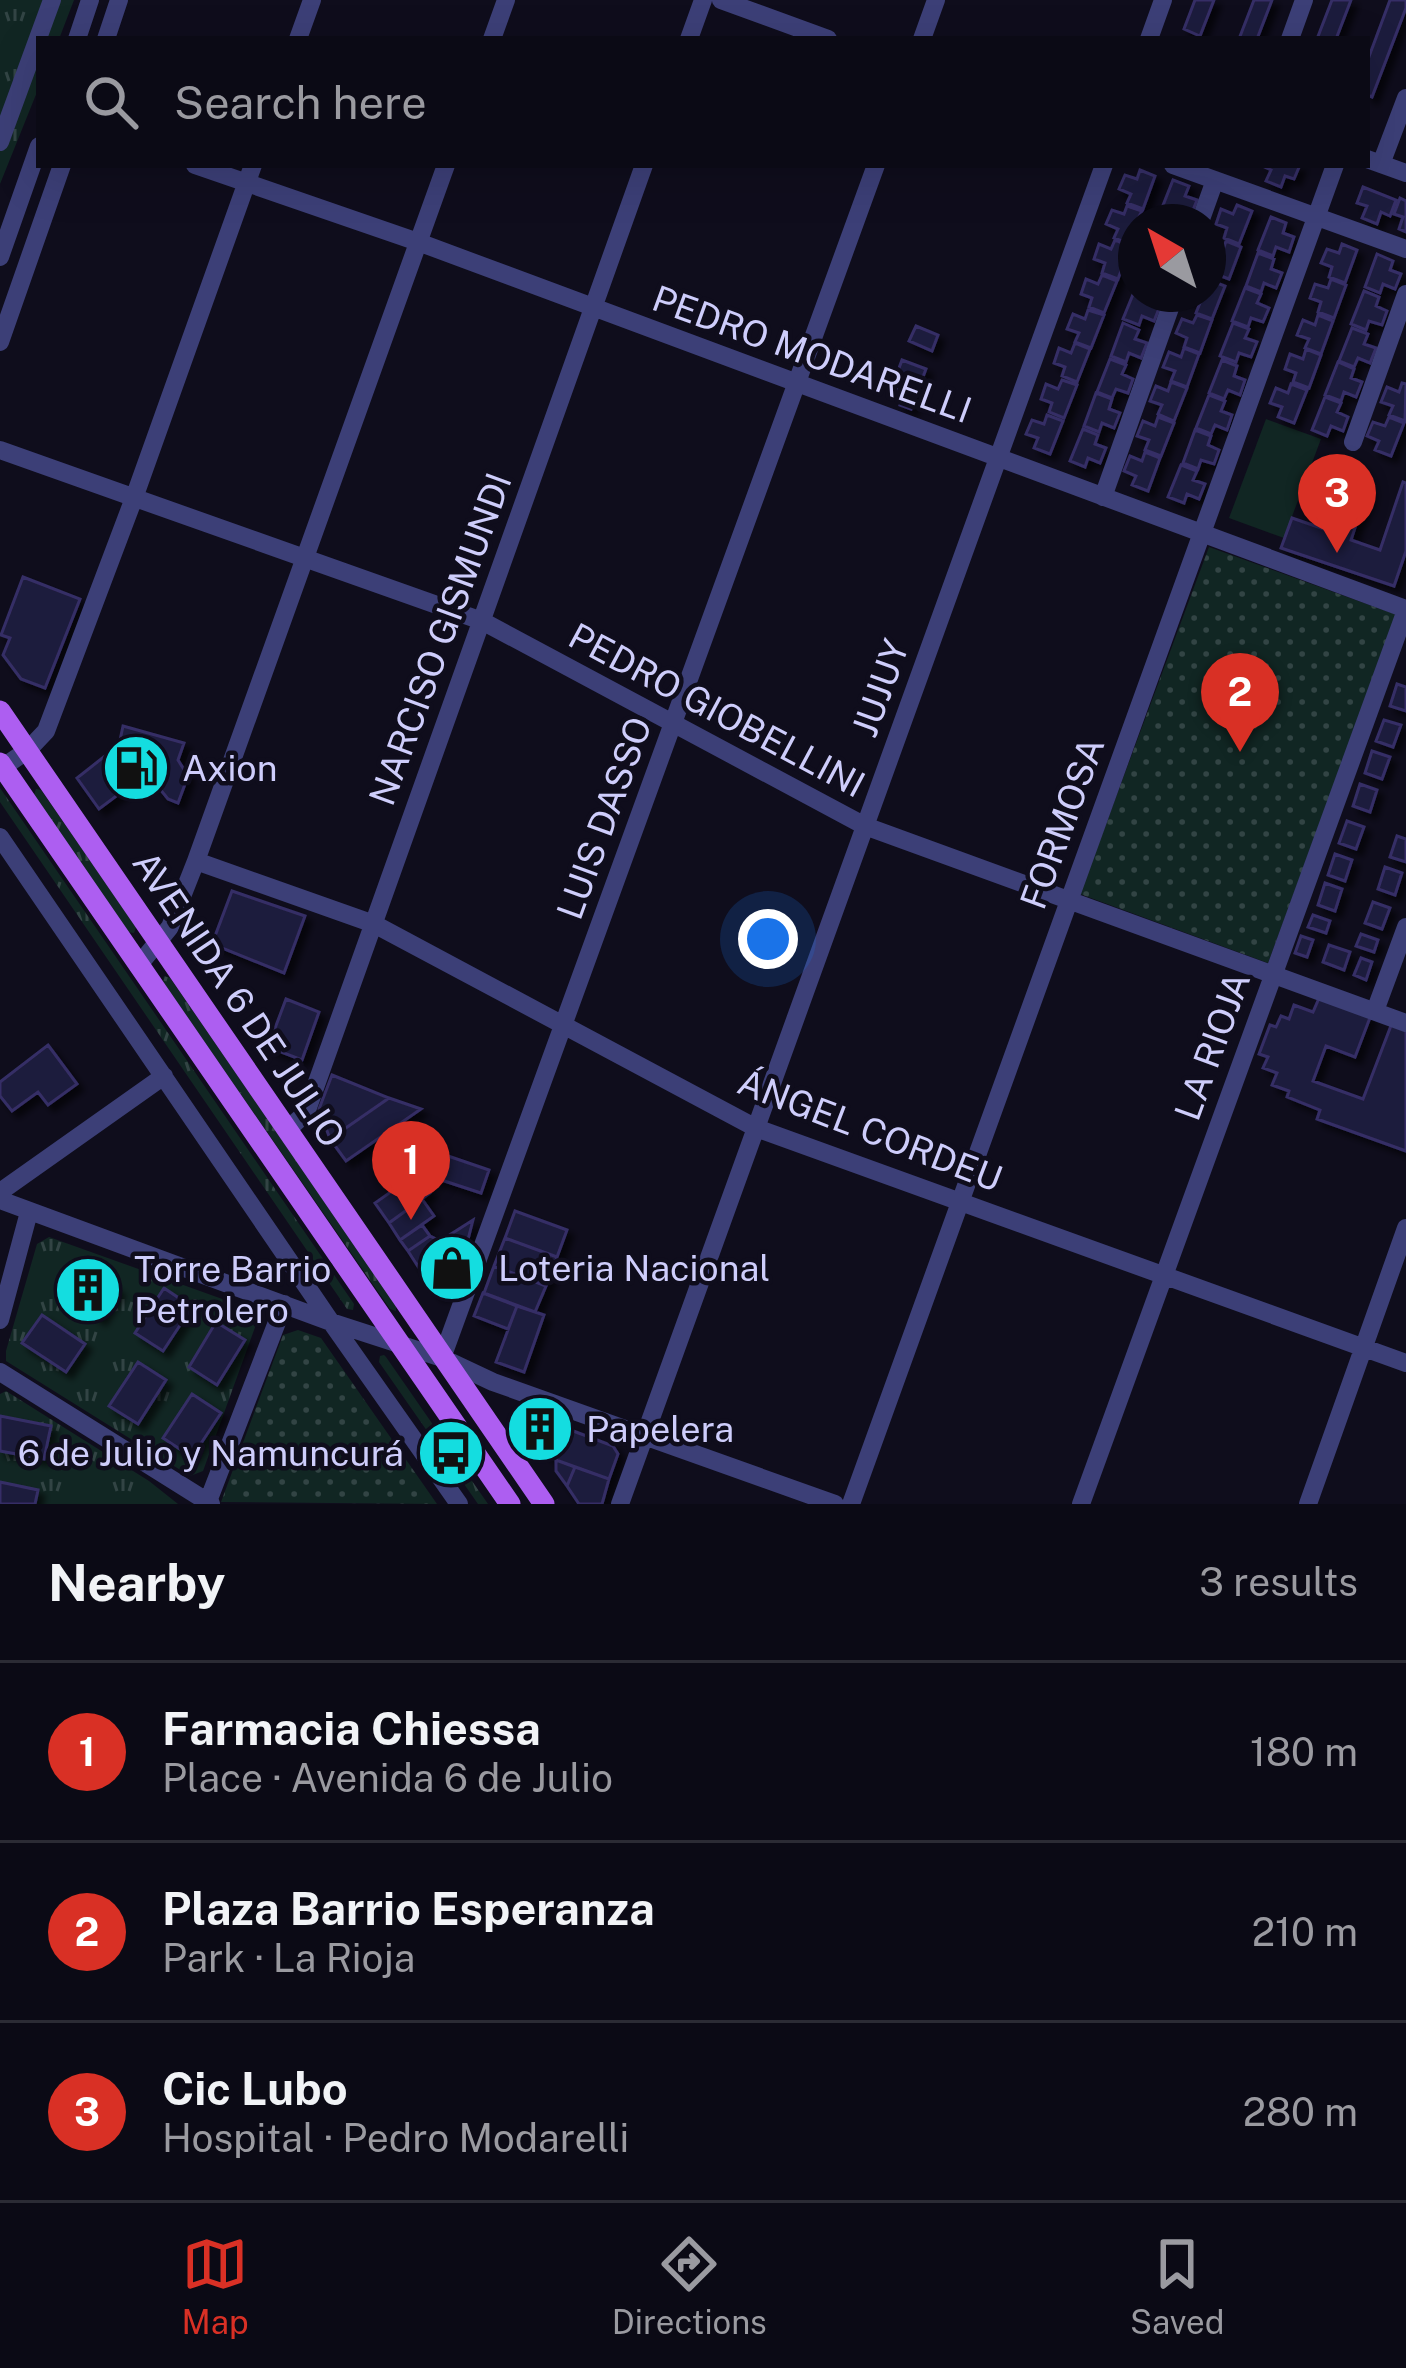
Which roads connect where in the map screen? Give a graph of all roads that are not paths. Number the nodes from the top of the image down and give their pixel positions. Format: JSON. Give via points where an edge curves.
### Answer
{"nodes":[{"id":1,"x":52,"y":0,"type":"edge"},
{"id":2,"x":90,"y":0,"type":"edge"},
{"id":3,"x":119,"y":0,"type":"edge"},
{"id":4,"x":312,"y":0,"type":"edge"},
{"id":5,"x":506,"y":0,"type":"edge"},
{"id":6,"x":703,"y":0,"type":"edge"},
{"id":7,"x":721,"y":0,"type":"edge"},
{"id":8,"x":936,"y":0,"type":"edge"},
{"id":9,"x":1162,"y":0,"type":"edge"},
{"id":10,"x":1304,"y":0,"type":"edge"},
{"id":11,"x":39,"y":36,"type":"edge"},
{"id":12,"x":78,"y":36,"type":"edge"},
{"id":13,"x":107,"y":36,"type":"edge"},
{"id":14,"x":299,"y":36,"type":"edge"},
{"id":15,"x":493,"y":36,"type":"edge"},
{"id":16,"x":690,"y":36,"type":"edge"},
{"id":17,"x":820,"y":36,"type":"edge"},
{"id":18,"x":923,"y":36,"type":"edge"},
{"id":19,"x":1150,"y":36,"type":"edge"},
{"id":20,"x":1291,"y":36,"type":"edge"},
{"id":21,"x":36,"y":44,"type":"edge"},
{"id":22,"x":1406,"y":98,"type":"edge"},
{"id":23,"x":0,"y":142,"type":"edge"},
{"id":24,"x":36,"y":155,"type":"edge"},
{"id":25,"x":1374,"y":162,"type":"edge"},
{"id":26,"x":61,"y":168,"type":"edge"},
{"id":27,"x":213,"y":168,"type":"edge"},
{"id":28,"x":445,"y":168,"type":"edge"},
{"id":29,"x":643,"y":168,"type":"edge"},
{"id":30,"x":875,"y":168,"type":"edge"},
{"id":31,"x":1103,"y":168,"type":"edge"},
{"id":32,"x":1181,"y":168,"type":"edge"},
{"id":33,"x":1334,"y":168,"type":"edge"},
{"id":34,"x":1406,"y":173,"type":"edge"},
{"id":35,"x":250,"y":174,"type":"edge"},
{"id":36,"x":1215,"y":180,"type":"junction"},
{"id":37,"x":0,"y":194,"type":"edge"},
{"id":38,"x":1206,"y":204,"type":"edge"},
{"id":39,"x":16,"y":212,"type":"junction"},
{"id":40,"x":1316,"y":217,"type":"junction"},
{"id":41,"x":418,"y":242,"type":"junction"},
{"id":42,"x":1406,"y":249,"type":"edge"},
{"id":43,"x":0,"y":257,"type":"edge"},
{"id":44,"x":1406,"y":294,"type":"edge"},
{"id":45,"x":593,"y":308,"type":"junction"},
{"id":46,"x":1169,"y":312,"type":"edge"},
{"id":47,"x":0,"y":341,"type":"edge"},
{"id":48,"x":797,"y":384,"type":"junction"},
{"id":49,"x":1353,"y":442,"type":"dead end"},
{"id":50,"x":0,"y":450,"type":"edge"},
{"id":51,"x":998,"y":458,"type":"junction"},
{"id":52,"x":1103,"y":496,"type":"junction"},
{"id":53,"x":134,"y":498,"type":"junction"},
{"id":54,"x":1202,"y":533,"type":"junction"},
{"id":55,"x":303,"y":556,"type":"junction"},
{"id":56,"x":1406,"y":610,"type":"edge"},
{"id":57,"x":482,"y":621,"type":"junction"},
{"id":58,"x":0,"y":711,"type":"edge"},
{"id":59,"x":673,"y":724,"type":"junction"},
{"id":60,"x":28,"y":750,"type":"junction"},
{"id":61,"x":1,"y":765,"type":"edge"},
{"id":62,"x":865,"y":826,"type":"junction"},
{"id":63,"x":0,"y":837,"type":"edge"},
{"id":64,"x":196,"y":860,"type":"junction"},
{"id":65,"x":1069,"y":900,"type":"junction"},
{"id":66,"x":374,"y":924,"type":"junction"},
{"id":67,"x":1406,"y":927,"type":"edge"},
{"id":68,"x":159,"y":941,"type":"junction"},
{"id":69,"x":138,"y":966,"type":"junction"},
{"id":70,"x":1274,"y":974,"type":"junction"},
{"id":71,"x":1375,"y":1011,"type":"junction"},
{"id":72,"x":1406,"y":1023,"type":"edge"},
{"id":73,"x":563,"y":1025,"type":"junction"},
{"id":74,"x":164,"y":1076,"type":"junction"},
{"id":75,"x":757,"y":1128,"type":"junction"},
{"id":76,"x":288,"y":1129,"type":"junction"},
{"id":77,"x":0,"y":1196,"type":"edge"},
{"id":78,"x":960,"y":1201,"type":"junction"},
{"id":79,"x":29,"y":1212,"type":"junction"},
{"id":80,"x":1406,"y":1228,"type":"edge"},
{"id":81,"x":1164,"y":1275,"type":"junction"},
{"id":82,"x":284,"y":1304,"type":"junction"},
{"id":83,"x":0,"y":1320,"type":"edge"},
{"id":84,"x":331,"y":1322,"type":"junction"},
{"id":85,"x":402,"y":1345,"type":"junction"},
{"id":86,"x":1364,"y":1348,"type":"junction"},
{"id":87,"x":442,"y":1358,"type":"junction"},
{"id":88,"x":1406,"y":1363,"type":"edge"},
{"id":89,"x":0,"y":1372,"type":"edge"},
{"id":90,"x":645,"y":1435,"type":"junction"},
{"id":91,"x":209,"y":1503,"type":"edge"},
{"id":92,"x":459,"y":1504,"type":"edge"},
{"id":93,"x":510,"y":1504,"type":"edge"},
{"id":94,"x":544,"y":1504,"type":"edge"},
{"id":95,"x":620,"y":1504,"type":"edge"},
{"id":96,"x":835,"y":1504,"type":"edge"},
{"id":97,"x":851,"y":1504,"type":"edge"},
{"id":98,"x":1081,"y":1504,"type":"edge"},
{"id":99,"x":1308,"y":1504,"type":"edge"}],
"edges":[{"from":1,"to":11,"type":"street"},
{"from":2,"to":12,"type":"street"},
{"from":3,"to":13,"type":"street"},
{"from":4,"to":14,"type":"street"},
{"from":5,"to":15,"type":"street"},
{"from":6,"to":16,"type":"street"},
{"from":7,"to":17,"type":"street"},
{"from":8,"to":18,"type":"street"},
{"from":9,"to":19,"type":"street"},
{"from":10,"to":20,"type":"street"},
{"from":21,"to":23,"type":"street"},
{"from":22,"to":25,"type":"street"},
{"from":24,"to":39,"type":"street"},
{"from":25,"to":34,"type":"street"},
{"from":26,"to":47,"type":"street"},
{"from":27,"to":35,"type":"street","name":"PEDRO MODARELLI"},
{"from":28,"to":41,"type":"street"},
{"from":29,"to":45,"type":"street","name":"NARCISO GISMUNDI"},
{"from":30,"to":48,"type":"street","name":"LUIS DASSO"},
{"from":31,"to":51,"type":"street","name":"JUJUY"},
{"from":32,"to":36,"type":"street"},
{"from":33,"to":40,"type":"street","name":"FORMOSA"},
{"from":35,"to":41,"type":"street","name":"PEDRO MODARELLI"},
{"from":35,"to":53,"type":"street"},
{"from":36,"to":38,"type":"street"},
{"from":36,"to":40,"type":"street"},
{"from":37,"to":39,"type":"street"},
{"from":39,"to":43,"type":"street"},
{"from":40,"to":42,"type":"street"},
{"from":40,"to":54,"type":"street","name":"FORMOSA"},
{"from":41,"to":45,"type":"street","name":"PEDRO MODARELLI"},
{"from":41,"to":55,"type":"street"},
{"from":44,"to":49,"type":"street"},
{"from":45,"to":48,"type":"street","name":"PEDRO MODARELLI"},
{"from":45,"to":57,"type":"street","name":"NARCISO GISMUNDI"},
{"from":46,"to":52,"type":"street"},
{"from":48,"to":51,"type":"street","name":"PEDRO MODARELLI"},
{"from":48,"to":59,"type":"street","name":"LUIS DASSO"},
{"from":50,"to":53,"type":"street","name":"PEDRO GIOBELLINI"},
{"from":51,"to":52,"type":"street","name":"PEDRO MODARELLI"},
{"from":51,"to":62,"type":"street","name":"JUJUY"},
{"from":52,"to":54,"type":"street","name":"PEDRO MODARELLI"},
{"from":53,"to":55,"type":"street","name":"PEDRO GIOBELLINI"},
{"from":53,"to":60,"type":"street","via":[[46,731]]},
{"from":54,"to":56,"type":"street","name":"PEDRO MODARELLI"},
{"from":54,"to":65,"type":"street","name":"FORMOSA"},
{"from":55,"to":57,"type":"street","name":"PEDRO GIOBELLINI"},
{"from":55,"to":64,"type":"street"},
{"from":56,"to":70,"type":"street","name":"LA RIOJA"},
{"from":57,"to":59,"type":"street","name":"PEDRO GIOBELLINI"},
{"from":57,"to":66,"type":"street","name":"NARCISO GISMUNDI"},
{"from":58,"to":60,"type":"main road","name":"AVENIDA 6 DE JULIO"},
{"from":59,"to":62,"type":"street","name":"PEDRO GIOBELLINI"},
{"from":59,"to":73,"type":"street","name":"LUIS DASSO"},
{"from":60,"to":61,"type":"street"},
{"from":60,"to":68,"type":"main road","name":"AVENIDA 6 DE JULIO"},
{"from":61,"to":69,"type":"main road","name":"AVENIDA 6 DE JULIO"},
{"from":62,"to":65,"type":"street","name":"PEDRO GIOBELLINI"},
{"from":62,"to":75,"type":"street","name":"JUJUY"},
{"from":63,"to":74,"type":"street"},
{"from":64,"to":66,"type":"street","name":"ÁNGEL CORDEU"},
{"from":64,"to":68,"type":"street"},
{"from":65,"to":70,"type":"street","name":"PEDRO GIOBELLINI"},
{"from":65,"to":78,"type":"street","name":"FORMOSA"},
{"from":66,"to":73,"type":"street","name":"ÁNGEL CORDEU"},
{"from":66,"to":76,"type":"street","name":"NARCISO GISMUNDI","via":[[306,1113]]},
{"from":67,"to":71,"type":"street"},
{"from":68,"to":69,"type":"street"},
{"from":68,"to":76,"type":"main road","name":"AVENIDA 6 DE JULIO"},
{"from":69,"to":85,"type":"main road","name":"AVENIDA 6 DE JULIO"},
{"from":70,"to":71,"type":"street","name":"PEDRO GIOBELLINI"},
{"from":70,"to":81,"type":"street","name":"LA RIOJA"},
{"from":71,"to":72,"type":"street","name":"PEDRO GIOBELLINI"},
{"from":73,"to":75,"type":"street","name":"ÁNGEL CORDEU"},
{"from":73,"to":87,"type":"street","name":"LUIS DASSO"},
{"from":74,"to":77,"type":"street"},
{"from":74,"to":84,"type":"street"},
{"from":75,"to":78,"type":"street","name":"ÁNGEL CORDEU"},
{"from":75,"to":90,"type":"street","name":"JUJUY"},
{"from":76,"to":87,"type":"main road","name":"AVENIDA 6 DE JULIO"},
{"from":77,"to":79,"type":"street"},
{"from":78,"to":81,"type":"street","name":"ÁNGEL CORDEU"},
{"from":78,"to":97,"type":"street","name":"FORMOSA"},
{"from":79,"to":82,"type":"street"},
{"from":79,"to":83,"type":"street"},
{"from":80,"to":86,"type":"street"},
{"from":81,"to":86,"type":"street","name":"ÁNGEL CORDEU"},
{"from":81,"to":98,"type":"street","name":"LA RIOJA"},
{"from":82,"to":84,"type":"street"},
{"from":82,"to":91,"type":"street"},
{"from":84,"to":85,"type":"street"},
{"from":84,"to":92,"type":"street"},
{"from":85,"to":87,"type":"street"},
{"from":85,"to":93,"type":"main road","name":"AVENIDA 6 DE JULIO"},
{"from":86,"to":88,"type":"street","name":"ÁNGEL CORDEU"},
{"from":86,"to":99,"type":"street"},
{"from":87,"to":90,"type":"street"},
{"from":87,"to":94,"type":"main road","name":"AVENIDA 6 DE JULIO"},
{"from":89,"to":91,"type":"street"},
{"from":90,"to":95,"type":"street","name":"JUJUY"},
{"from":90,"to":96,"type":"street"}]}
